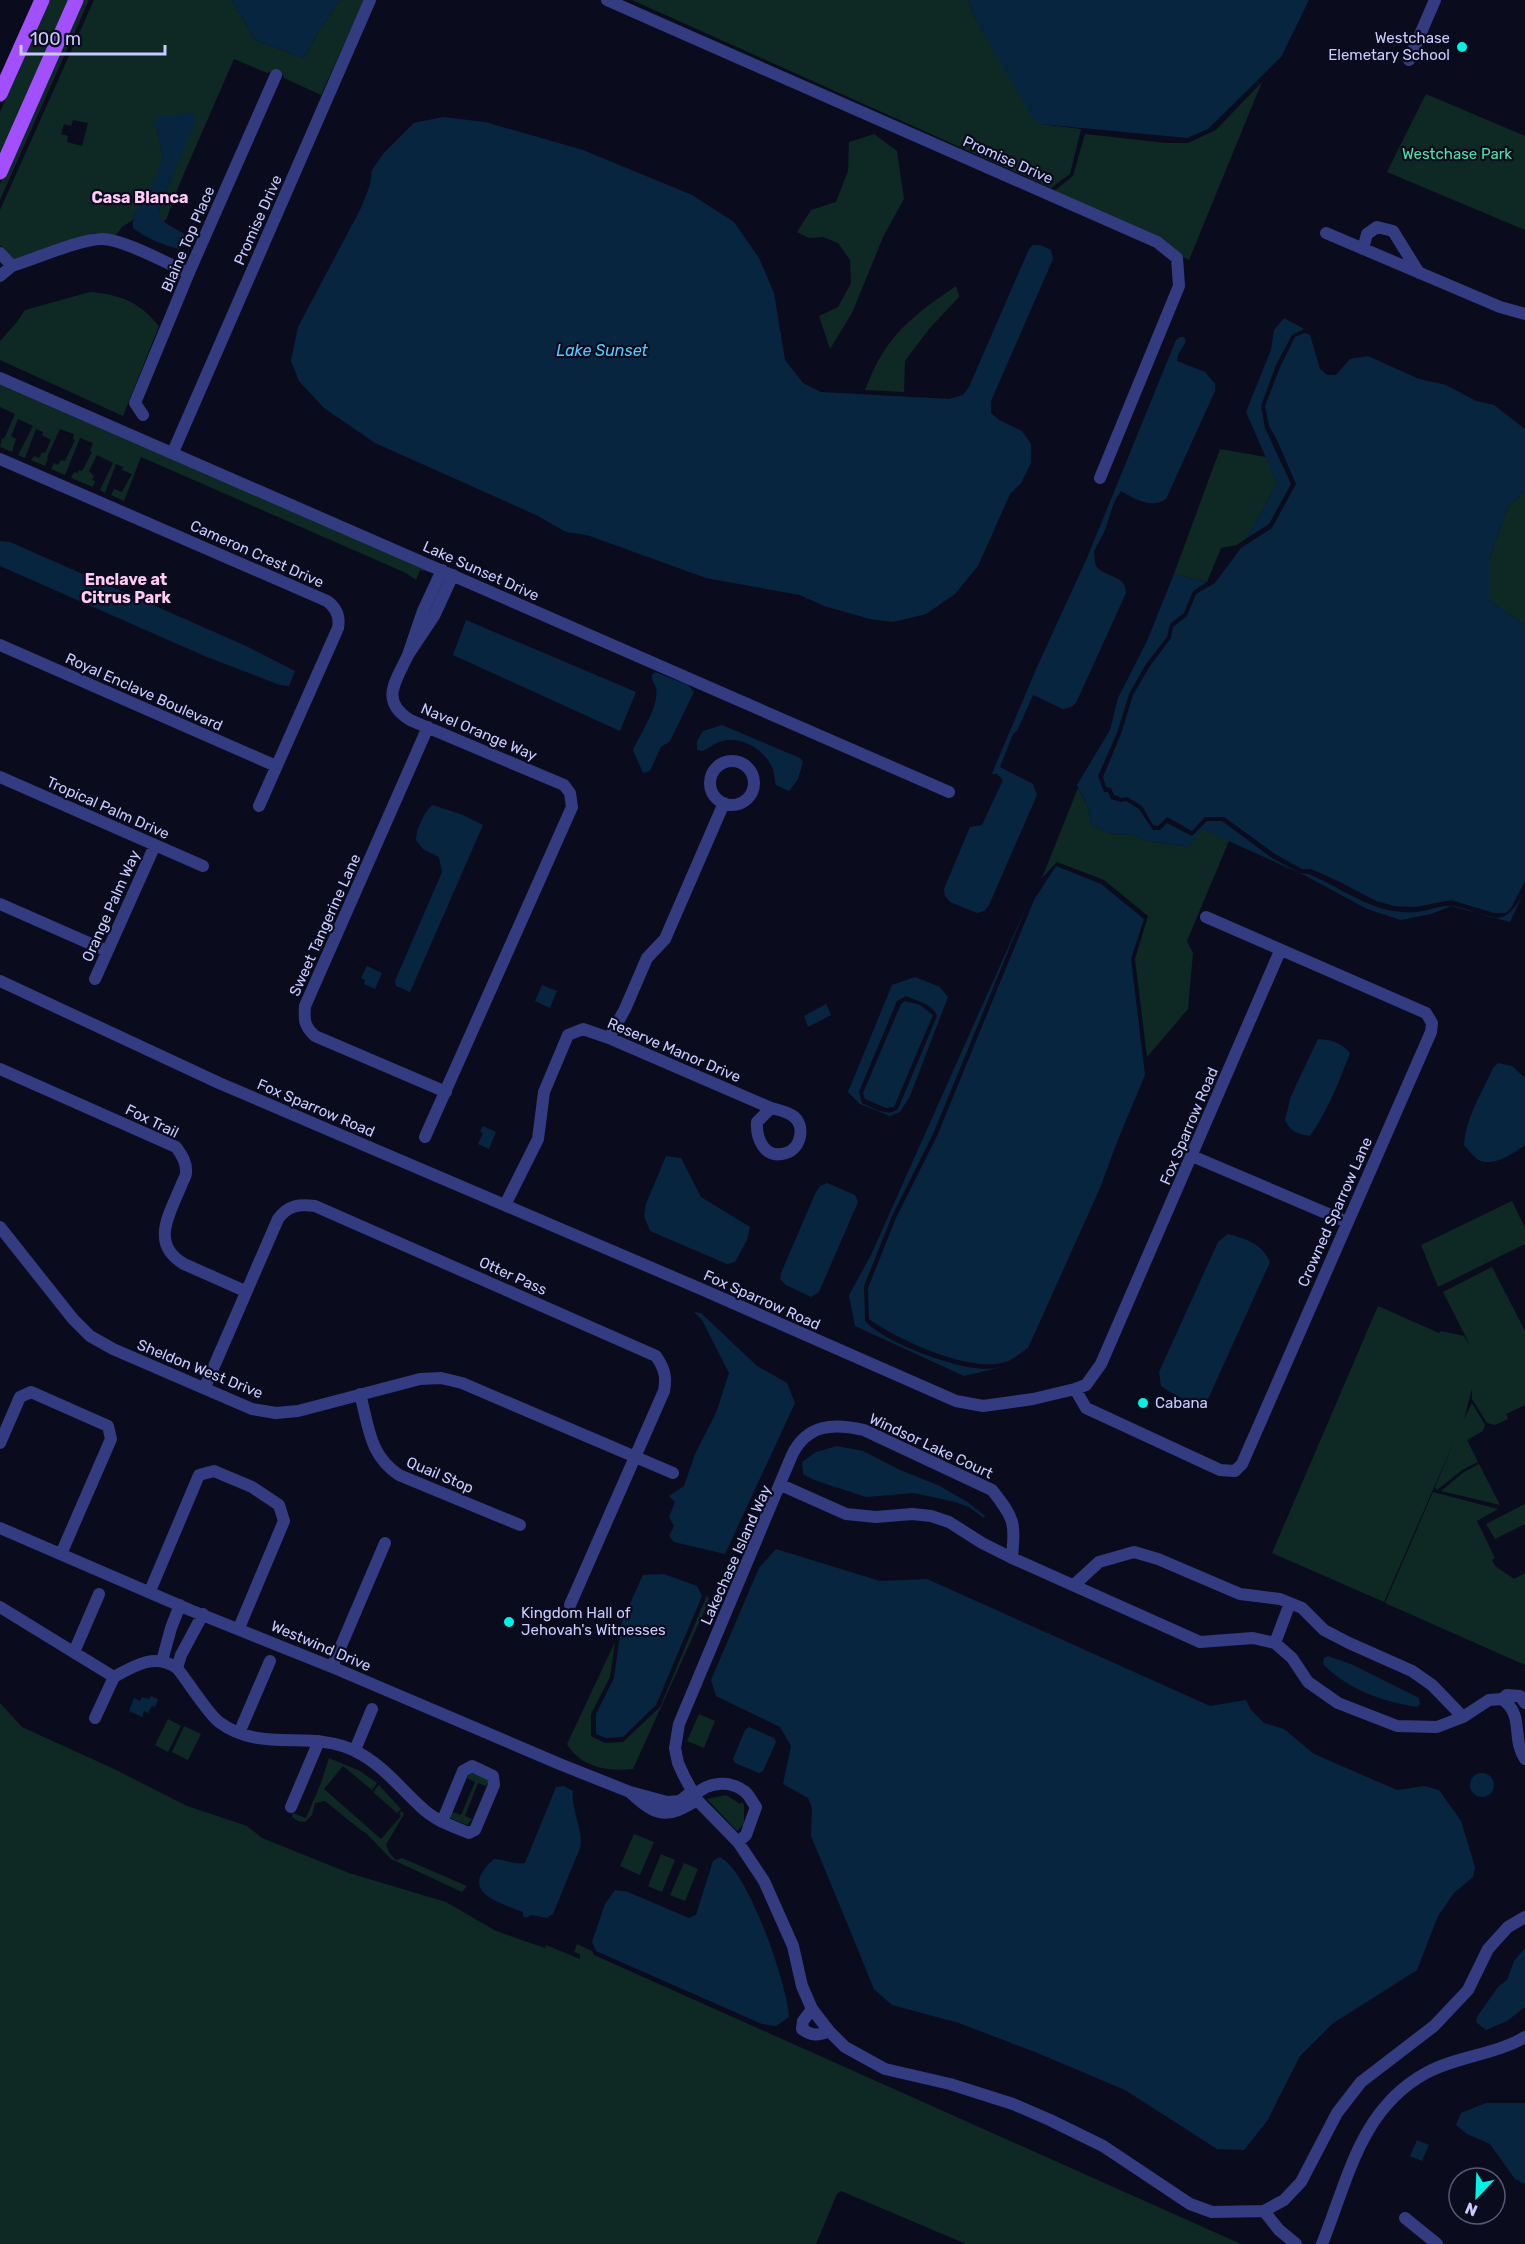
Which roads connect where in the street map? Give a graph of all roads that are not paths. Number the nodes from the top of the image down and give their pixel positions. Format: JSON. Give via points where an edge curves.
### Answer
{"nodes":[{"id":1,"x":42,"y":0,"type":"edge"},
{"id":2,"x":67,"y":0,"type":"edge"},
{"id":3,"x":76,"y":0,"type":"edge"},
{"id":4,"x":370,"y":0,"type":"edge"},
{"id":5,"x":607,"y":0,"type":"edge"},
{"id":6,"x":1435,"y":0,"type":"edge"},
{"id":7,"x":1409,"y":60,"type":"dead end"},
{"id":8,"x":276,"y":75,"type":"dead end"},
{"id":9,"x":42,"y":78,"type":"junction"},
{"id":10,"x":0,"y":94,"type":"edge"},
{"id":11,"x":0,"y":172,"type":"edge"},
{"id":12,"x":1326,"y":233,"type":"dead end"},
{"id":13,"x":1364,"y":249,"type":"junction"},
{"id":14,"x":0,"y":253,"type":"edge"},
{"id":15,"x":12,"y":266,"type":"junction"},
{"id":16,"x":189,"y":273,"type":"junction"},
{"id":17,"x":1419,"y":273,"type":"junction"},
{"id":18,"x":0,"y":276,"type":"edge"},
{"id":19,"x":1525,"y":314,"type":"edge"},
{"id":20,"x":0,"y":378,"type":"edge"},
{"id":21,"x":143,"y":415,"type":"dead end"},
{"id":22,"x":173,"y":452,"type":"junction"},
{"id":23,"x":0,"y":459,"type":"edge"},
{"id":24,"x":1100,"y":478,"type":"dead end"},
{"id":25,"x":448,"y":572,"type":"junction"},
{"id":26,"x":0,"y":645,"type":"edge"},
{"id":27,"x":428,"y":727,"type":"junction"},
{"id":28,"x":276,"y":766,"type":"junction"},
{"id":29,"x":0,"y":777,"type":"edge"},
{"id":30,"x":949,"y":792,"type":"dead end"},
{"id":31,"x":724,"y":803,"type":"dead end"},
{"id":32,"x":259,"y":806,"type":"dead end"},
{"id":33,"x":155,"y":845,"type":"junction"},
{"id":34,"x":203,"y":866,"type":"dead end"},
{"id":35,"x":0,"y":904,"type":"edge"},
{"id":36,"x":1206,"y":917,"type":"dead end"},
{"id":37,"x":107,"y":951,"type":"junction"},
{"id":38,"x":1280,"y":951,"type":"junction"},
{"id":39,"x":94,"y":979,"type":"dead end"},
{"id":40,"x":0,"y":981,"type":"edge"},
{"id":41,"x":609,"y":1038,"type":"junction"},
{"id":42,"x":0,"y":1069,"type":"edge"},
{"id":43,"x":446,"y":1092,"type":"junction"},
{"id":44,"x":771,"y":1108,"type":"dead end"},
{"id":45,"x":425,"y":1137,"type":"dead end"},
{"id":46,"x":1192,"y":1156,"type":"junction"},
{"id":47,"x":505,"y":1205,"type":"junction"},
{"id":48,"x":1347,"y":1222,"type":"junction"},
{"id":49,"x":0,"y":1227,"type":"edge"},
{"id":50,"x":245,"y":1291,"type":"junction"},
{"id":51,"x":205,"y":1387,"type":"junction"},
{"id":52,"x":1075,"y":1389,"type":"junction"},
{"id":53,"x":360,"y":1394,"type":"junction"},
{"id":54,"x":0,"y":1443,"type":"edge"},
{"id":55,"x":634,"y":1457,"type":"junction"},
{"id":56,"x":673,"y":1473,"type":"dead end"},
{"id":57,"x":781,"y":1485,"type":"junction"},
{"id":58,"x":520,"y":1526,"type":"dead end"},
{"id":59,"x":0,"y":1528,"type":"edge"},
{"id":60,"x":385,"y":1543,"type":"dead end"},
{"id":61,"x":61,"y":1554,"type":"junction"},
{"id":62,"x":1012,"y":1558,"type":"junction"},
{"id":63,"x":1074,"y":1585,"type":"junction"},
{"id":64,"x":150,"y":1591,"type":"junction"},
{"id":65,"x":99,"y":1594,"type":"dead end"},
{"id":66,"x":1290,"y":1603,"type":"junction"},
{"id":67,"x":180,"y":1605,"type":"junction"},
{"id":68,"x":570,"y":1605,"type":"dead end"},
{"id":69,"x":0,"y":1607,"type":"edge"},
{"id":70,"x":202,"y":1614,"type":"junction"},
{"id":71,"x":239,"y":1628,"type":"junction"},
{"id":72,"x":169,"y":1641,"type":"junction"},
{"id":73,"x":1275,"y":1643,"type":"junction"},
{"id":74,"x":185,"y":1647,"type":"junction"},
{"id":75,"x":74,"y":1652,"type":"junction"},
{"id":76,"x":162,"y":1661,"type":"junction"},
{"id":77,"x":270,"y":1661,"type":"dead end"},
{"id":78,"x":332,"y":1667,"type":"junction"},
{"id":79,"x":177,"y":1668,"type":"junction"},
{"id":80,"x":114,"y":1677,"type":"junction"},
{"id":81,"x":1502,"y":1699,"type":"junction"},
{"id":82,"x":1525,"y":1703,"type":"edge"},
{"id":83,"x":372,"y":1709,"type":"dead end"},
{"id":84,"x":1463,"y":1717,"type":"junction"},
{"id":85,"x":95,"y":1718,"type":"dead end"},
{"id":86,"x":239,"y":1733,"type":"junction"},
{"id":87,"x":319,"y":1741,"type":"junction"},
{"id":88,"x":354,"y":1750,"type":"junction"},
{"id":89,"x":1525,"y":1759,"type":"edge"},
{"id":90,"x":695,"y":1795,"type":"junction"},
{"id":91,"x":291,"y":1807,"type":"dead end"},
{"id":92,"x":442,"y":1822,"type":"junction"},
{"id":93,"x":738,"y":1842,"type":"junction"},
{"id":94,"x":1525,"y":1917,"type":"edge"},
{"id":95,"x":812,"y":2009,"type":"junction"},
{"id":96,"x":829,"y":2031,"type":"junction"},
{"id":97,"x":1524,"y":2040,"type":"edge"},
{"id":98,"x":1264,"y":2211,"type":"junction"},
{"id":99,"x":1405,"y":2218,"type":"dead end"},
{"id":100,"x":1296,"y":2244,"type":"edge"},
{"id":101,"x":1322,"y":2244,"type":"edge"},
{"id":102,"x":1437,"y":2244,"type":"edge"}],
"edges":[{"from":1,"to":10,"type":"main road"},
{"from":2,"to":9,"type":"main road","via":[[45,49]]},
{"from":3,"to":9,"type":"main road"},
{"from":4,"to":22,"type":"street","name":"Promise Drive"},
{"from":5,"to":24,"type":"street","name":"Promise Drive","via":[[1157,242],[1177,258],[1179,286]]},
{"from":6,"to":7,"type":"street"},
{"from":8,"to":16,"type":"street","name":"Blaine Top Place"},
{"from":9,"to":11,"type":"main road"},
{"from":12,"to":13,"type":"street"},
{"from":13,"to":17,"type":"street"},
{"from":13,"to":17,"type":"street","via":[[1367,234],[1377,226],[1393,231]]},
{"from":14,"to":15,"type":"street"},
{"from":15,"to":16,"type":"street","via":[[102,239],[118,242]]},
{"from":15,"to":18,"type":"street"},
{"from":16,"to":21,"type":"street","name":"Blaine Top Place","via":[[135,403]]},
{"from":17,"to":19,"type":"street"},
{"from":20,"to":22,"type":"street","name":"Lake Sunset Drive"},
{"from":22,"to":25,"type":"street","name":"Lake Sunset Drive"},
{"from":23,"to":28,"type":"street","name":"Cameron Crest Drive","via":[[332,605],[338,614],[338,628]]},
{"from":25,"to":27,"type":"street","name":"Navel Orange Way","via":[[423,611],[391,693],[399,713]]},
{"from":25,"to":30,"type":"street","name":"Lake Sunset Drive"},
{"from":26,"to":28,"type":"street","name":"Royal Enclave Boulevard"},
{"from":27,"to":43,"type":"street","name":"Sweet Tangerine Lane","via":[[305,1006],[304,1021],[315,1036]]},
{"from":27,"to":43,"type":"street","name":"Navel Orange Way","via":[[564,785],[570,792],[572,807]]},
{"from":28,"to":32,"type":"street","name":"Cameron Crest Drive"},
{"from":29,"to":33,"type":"street","name":"Tropical Palm Drive"},
{"from":31,"to":41,"type":"street","via":[[665,939],[646,958]]},
{"from":33,"to":34,"type":"street","name":"Tropical Palm Drive"},
{"from":33,"to":37,"type":"street","name":"Orange Palm Way"},
{"from":35,"to":37,"type":"street"},
{"from":36,"to":38,"type":"street","name":"Crowned Sparrow Lane"},
{"from":37,"to":39,"type":"street","name":"Orange Palm Way"},
{"from":38,"to":46,"type":"street","name":"Fox Sparrow Road"},
{"from":38,"to":48,"type":"street","name":"Crowned Sparrow Lane","via":[[1426,1013],[1432,1023]]},
{"from":40,"to":47,"type":"street","name":"Fox Sparrow Road","via":[[219,1083]]},
{"from":41,"to":44,"type":"street","name":"Reserve Manor Drive"},
{"from":41,"to":47,"type":"street","name":"Reserve Manor Drive","via":[[583,1029],[568,1035],[544,1092],[538,1139]]},
{"from":42,"to":50,"type":"street","name":"Fox Trail","via":[[176,1148],[184,1157],[186,1173],[165,1226],[168,1249],[184,1264]]},
{"from":43,"to":45,"type":"street"},
{"from":46,"to":48,"type":"street"},
{"from":46,"to":52,"type":"street","name":"Fox Sparrow Road","via":[[1101,1364],[1086,1385]]},
{"from":47,"to":52,"type":"street","name":"Fox Sparrow Road","via":[[956,1401],[983,1406]]},
{"from":48,"to":52,"type":"street","name":"Crowned Sparrow Lane","via":[[1242,1464],[1235,1471],[1220,1470],[1086,1408]]},
{"from":49,"to":51,"type":"street","name":"Sheldon West Drive","via":[[90,1336]]},
{"from":50,"to":51,"type":"street","name":"Otter Pass"},
{"from":50,"to":55,"type":"street","name":"Otter Pass","via":[[284,1211],[294,1206],[315,1206],[656,1356],[664,1369],[664,1391]]},
{"from":51,"to":53,"type":"street","name":"Sheldon West Drive","via":[[252,1408],[276,1413]]},
{"from":53,"to":55,"type":"street","name":"Sheldon West Drive","via":[[420,1379],[441,1378],[462,1383]]},
{"from":53,"to":58,"type":"street","name":"Quail Stop","via":[[375,1452],[385,1465],[399,1475]]},
{"from":54,"to":61,"type":"street","via":[[20,1397],[31,1392],[108,1426],[111,1439]]},
{"from":55,"to":56,"type":"street","name":"Sheldon West Drive"},
{"from":55,"to":68,"type":"street","name":"Otter Pass"},
{"from":57,"to":62,"type":"street","name":"Lakechase Island Way","via":[[846,1514],[931,1516]]},
{"from":57,"to":62,"type":"street","name":"Windsor Lake Court","via":[[804,1436],[842,1425],[864,1430],[992,1490],[1014,1527]]},
{"from":57,"to":90,"type":"street","name":"Lakechase Island Way","via":[[679,1724],[675,1748],[678,1763]]},
{"from":59,"to":61,"type":"street","name":"Westwind Drive"},
{"from":60,"to":78,"type":"street"},
{"from":61,"to":64,"type":"street","name":"Westwind Drive"},
{"from":62,"to":63,"type":"street","name":"Lakechase Island Way"},
{"from":63,"to":66,"type":"street","via":[[1100,1562],[1134,1552],[1158,1558],[1240,1594]]},
{"from":63,"to":73,"type":"street","name":"Lakechase Island Way","via":[[1200,1642],[1253,1638]]},
{"from":64,"to":67,"type":"street","name":"Westwind Drive"},
{"from":64,"to":71,"type":"street","via":[[199,1475],[214,1471],[252,1487],[279,1505],[284,1521]]},
{"from":65,"to":75,"type":"street"},
{"from":66,"to":73,"type":"street"},
{"from":66,"to":84,"type":"street","via":[[1302,1608],[1324,1630],[1412,1671]]},
{"from":67,"to":70,"type":"street","name":"Westwind Drive"},
{"from":67,"to":72,"type":"street"},
{"from":69,"to":75,"type":"street"},
{"from":70,"to":71,"type":"street","name":"Westwind Drive"},
{"from":70,"to":74,"type":"street"},
{"from":71,"to":78,"type":"street","name":"Westwind Drive"},
{"from":72,"to":74,"type":"street"},
{"from":72,"to":76,"type":"street"},
{"from":73,"to":84,"type":"street","via":[[1292,1658],[1308,1682],[1338,1703],[1397,1726],[1437,1727]]},
{"from":74,"to":79,"type":"street"},
{"from":75,"to":80,"type":"street"},
{"from":76,"to":79,"type":"street"},
{"from":76,"to":80,"type":"street","via":[[142,1661]]},
{"from":77,"to":86,"type":"street"},
{"from":78,"to":90,"type":"street","name":"Westwind Drive","via":[[630,1792],[663,1814],[678,1812]]},
{"from":79,"to":86,"type":"street","via":[[218,1722]]},
{"from":80,"to":85,"type":"street"},
{"from":81,"to":82,"type":"street","via":[[1513,1694]]},
{"from":81,"to":84,"type":"street","via":[[1489,1700]]},
{"from":81,"to":89,"type":"street","via":[[1510,1702],[1522,1724],[1521,1754]]},
{"from":83,"to":88,"type":"street"},
{"from":86,"to":87,"type":"street","via":[[261,1740]]},
{"from":87,"to":88,"type":"street"},
{"from":87,"to":91,"type":"street"},
{"from":88,"to":92,"type":"street","via":[[393,1777],[422,1809]]},
{"from":90,"to":93,"type":"street","name":"Lakechase Island Way"},
{"from":90,"to":93,"type":"street","via":[[703,1788],[728,1783],[746,1792],[756,1807],[746,1835]]},
{"from":92,"to":92,"type":"street","via":[[469,1833],[475,1830],[494,1785],[493,1776],[472,1766],[463,1771]]},
{"from":93,"to":95,"type":"street","name":"Lakechase Island Way","via":[[764,1881],[794,1946],[802,1986]]},
{"from":94,"to":98,"type":"street","via":[[1508,1927],[1488,1949],[1468,1990],[1434,2026],[1361,2082],[1337,2113],[1301,2182],[1284,2200]]},
{"from":95,"to":96,"type":"street","name":"Lakechase Island Way"},
{"from":95,"to":96,"type":"street","via":[[802,2029],[818,2036]]},
{"from":96,"to":98,"type":"street","name":"Lakechase Island Way","via":[[845,2047],[885,2069],[1013,2104],[1050,2120],[1103,2146],[1190,2204],[1212,2212]]},
{"from":97,"to":101,"type":"street","via":[[1427,2073],[1387,2104],[1363,2137]]},
{"from":98,"to":100,"type":"street"},
{"from":99,"to":102,"type":"street"}]}
